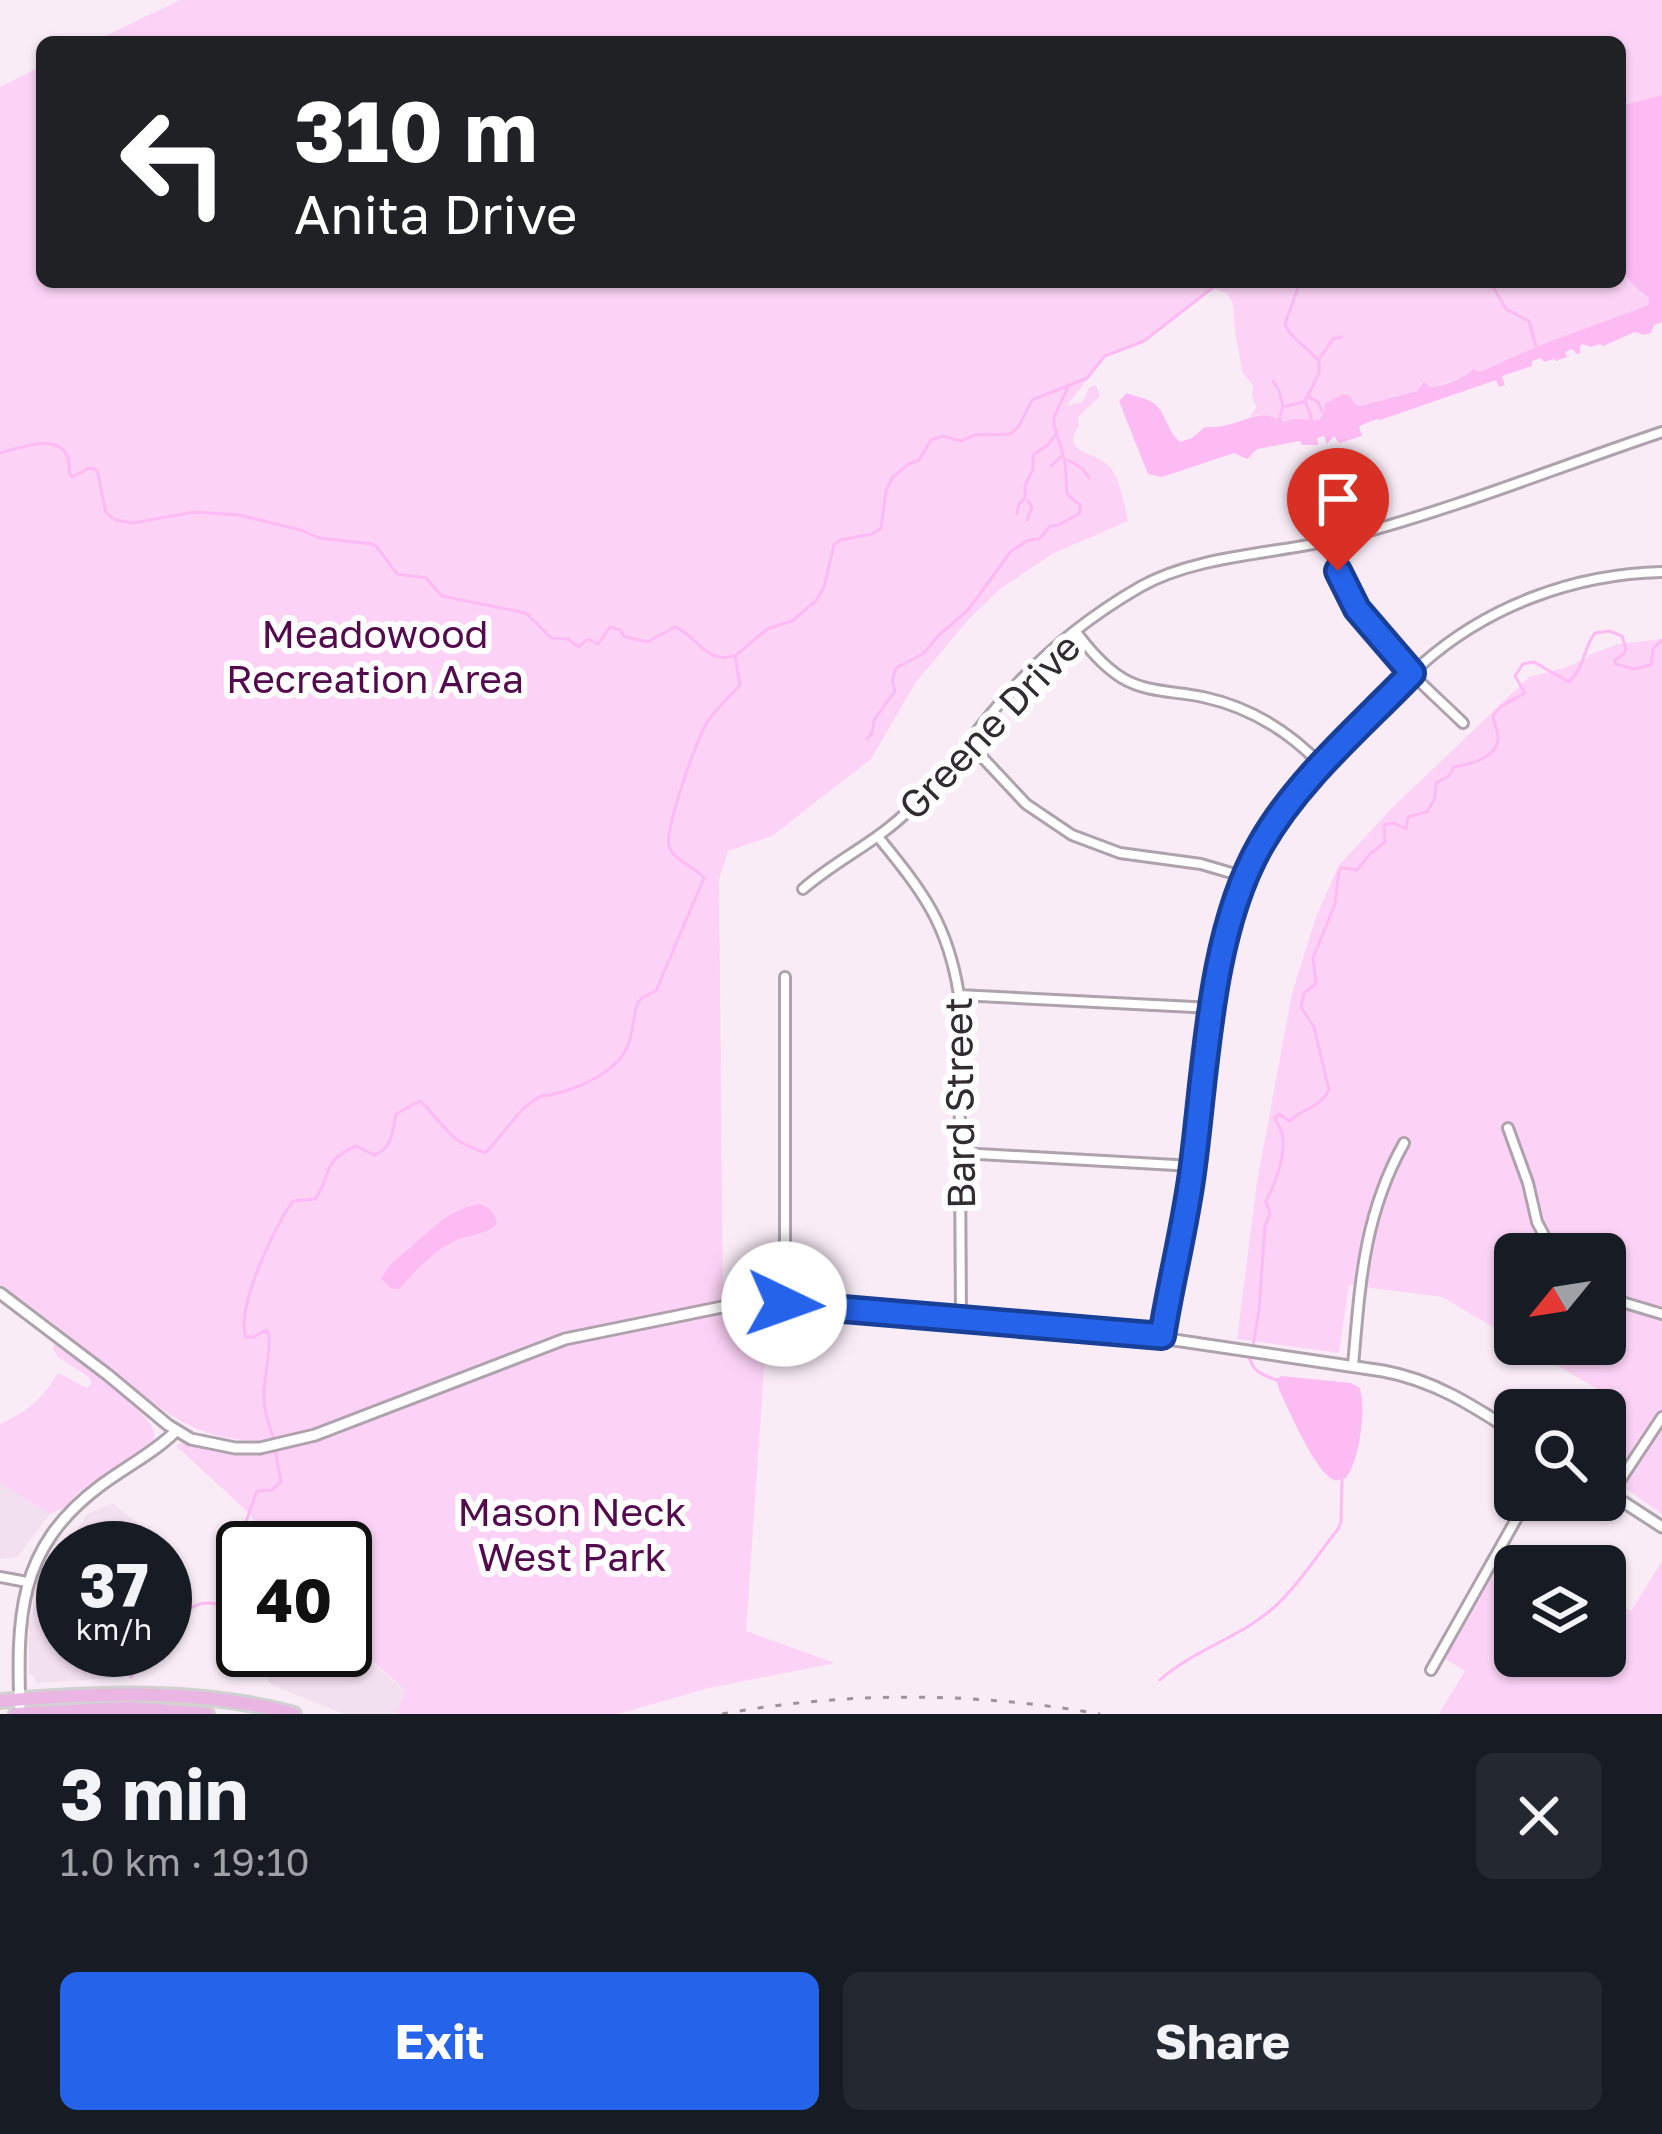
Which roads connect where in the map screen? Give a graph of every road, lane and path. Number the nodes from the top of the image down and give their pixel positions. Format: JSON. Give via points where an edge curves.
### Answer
{"nodes":[{"id":1,"x":1662,"y":432,"type":"edge"},
{"id":2,"x":1327,"y":542,"type":"junction"},
{"id":3,"x":1662,"y":572,"type":"edge"},
{"id":4,"x":1076,"y":632,"type":"junction"},
{"id":5,"x":1412,"y":673,"type":"junction"},
{"id":6,"x":1463,"y":724,"type":"dead end"},
{"id":7,"x":968,"y":742,"type":"junction"},
{"id":8,"x":1322,"y":766,"type":"junction"},
{"id":9,"x":879,"y":838,"type":"junction"},
{"id":10,"x":1245,"y":877,"type":"junction"},
{"id":11,"x":803,"y":889,"type":"dead end"},
{"id":12,"x":785,"y":977,"type":"dead end"},
{"id":13,"x":959,"y":995,"type":"junction"},
{"id":14,"x":1213,"y":1008,"type":"junction"},
{"id":15,"x":1508,"y":1128,"type":"dead end"},
{"id":16,"x":1404,"y":1143,"type":"dead end"},
{"id":17,"x":961,"y":1153,"type":"junction"},
{"id":18,"x":1193,"y":1166,"type":"junction"},
{"id":19,"x":1543,"y":1233,"type":"edge"},
{"id":20,"x":0,"y":1293,"type":"edge"},
{"id":21,"x":784,"y":1304,"type":"junction"},
{"id":22,"x":1626,"y":1304,"type":"edge"},
{"id":23,"x":1662,"y":1314,"type":"edge"},
{"id":24,"x":961,"y":1320,"type":"junction"},
{"id":25,"x":1162,"y":1336,"type":"junction"},
{"id":26,"x":1353,"y":1366,"type":"junction"},
{"id":27,"x":1662,"y":1417,"type":"edge"},
{"id":28,"x":1494,"y":1419,"type":"edge"},
{"id":29,"x":176,"y":1431,"type":"junction"},
{"id":30,"x":1626,"y":1467,"type":"edge"},
{"id":31,"x":1626,"y":1504,"type":"edge"},
{"id":32,"x":1515,"y":1521,"type":"edge"},
{"id":33,"x":1662,"y":1527,"type":"edge"},
{"id":34,"x":0,"y":1576,"type":"edge"},
{"id":35,"x":27,"y":1582,"type":"junction"},
{"id":36,"x":1431,"y":1670,"type":"dead end"},
{"id":37,"x":0,"y":1701,"type":"edge"},
{"id":38,"x":19,"y":1709,"type":"edge"},
{"id":39,"x":208,"y":1714,"type":"edge"},
{"id":40,"x":294,"y":1714,"type":"edge"}],
"edges":[{"from":1,"to":2,"type":"street","name":"Greene Drive"},
{"from":2,"to":4,"type":"street","name":"Greene Drive","via":[[1163,575]]},
{"from":2,"to":5,"type":"street","via":[[1357,609]]},
{"from":3,"to":5,"type":"street","via":[[1596,579],[1517,604]]},
{"from":4,"to":7,"type":"street","name":"Greene Drive"},
{"from":4,"to":8,"type":"street","via":[[1122,677],[1250,713]]},
{"from":5,"to":6,"type":"street"},
{"from":5,"to":8,"type":"street"},
{"from":7,"to":9,"type":"street","name":"Greene Drive"},
{"from":7,"to":10,"type":"street","via":[[1026,804],[1072,835],[1120,853]]},
{"from":8,"to":10,"type":"street","via":[[1280,814]]},
{"from":9,"to":11,"type":"street","name":"Greene Drive"},
{"from":9,"to":13,"type":"street","name":"Bard Street","via":[[935,914]]},
{"from":10,"to":14,"type":"street"},
{"from":12,"to":21,"type":"street"},
{"from":13,"to":14,"type":"street"},
{"from":13,"to":17,"type":"street","name":"Bard Street"},
{"from":14,"to":18,"type":"street"},
{"from":15,"to":19,"type":"street"},
{"from":16,"to":26,"type":"street","via":[[1369,1227]]},
{"from":17,"to":18,"type":"street"},
{"from":17,"to":24,"type":"street","name":"Bard Street"},
{"from":18,"to":25,"type":"street"},
{"from":20,"to":29,"type":"street"},
{"from":21,"to":24,"type":"street"},
{"from":21,"to":29,"type":"street","via":[[727,1306],[565,1340],[266,1447],[223,1447]]},
{"from":22,"to":23,"type":"street"},
{"from":24,"to":25,"type":"street"},
{"from":25,"to":26,"type":"street"},
{"from":26,"to":28,"type":"street","via":[[1432,1384]]},
{"from":27,"to":30,"type":"street"},
{"from":29,"to":35,"type":"street","via":[[78,1505]]},
{"from":31,"to":33,"type":"street"},
{"from":32,"to":36,"type":"street"},
{"from":34,"to":35,"type":"street"},
{"from":35,"to":38,"type":"street"},
{"from":37,"to":38,"type":"highway"},
{"from":38,"to":39,"type":"highway"},
{"from":38,"to":40,"type":"highway","via":[[170,1695]]}]}
